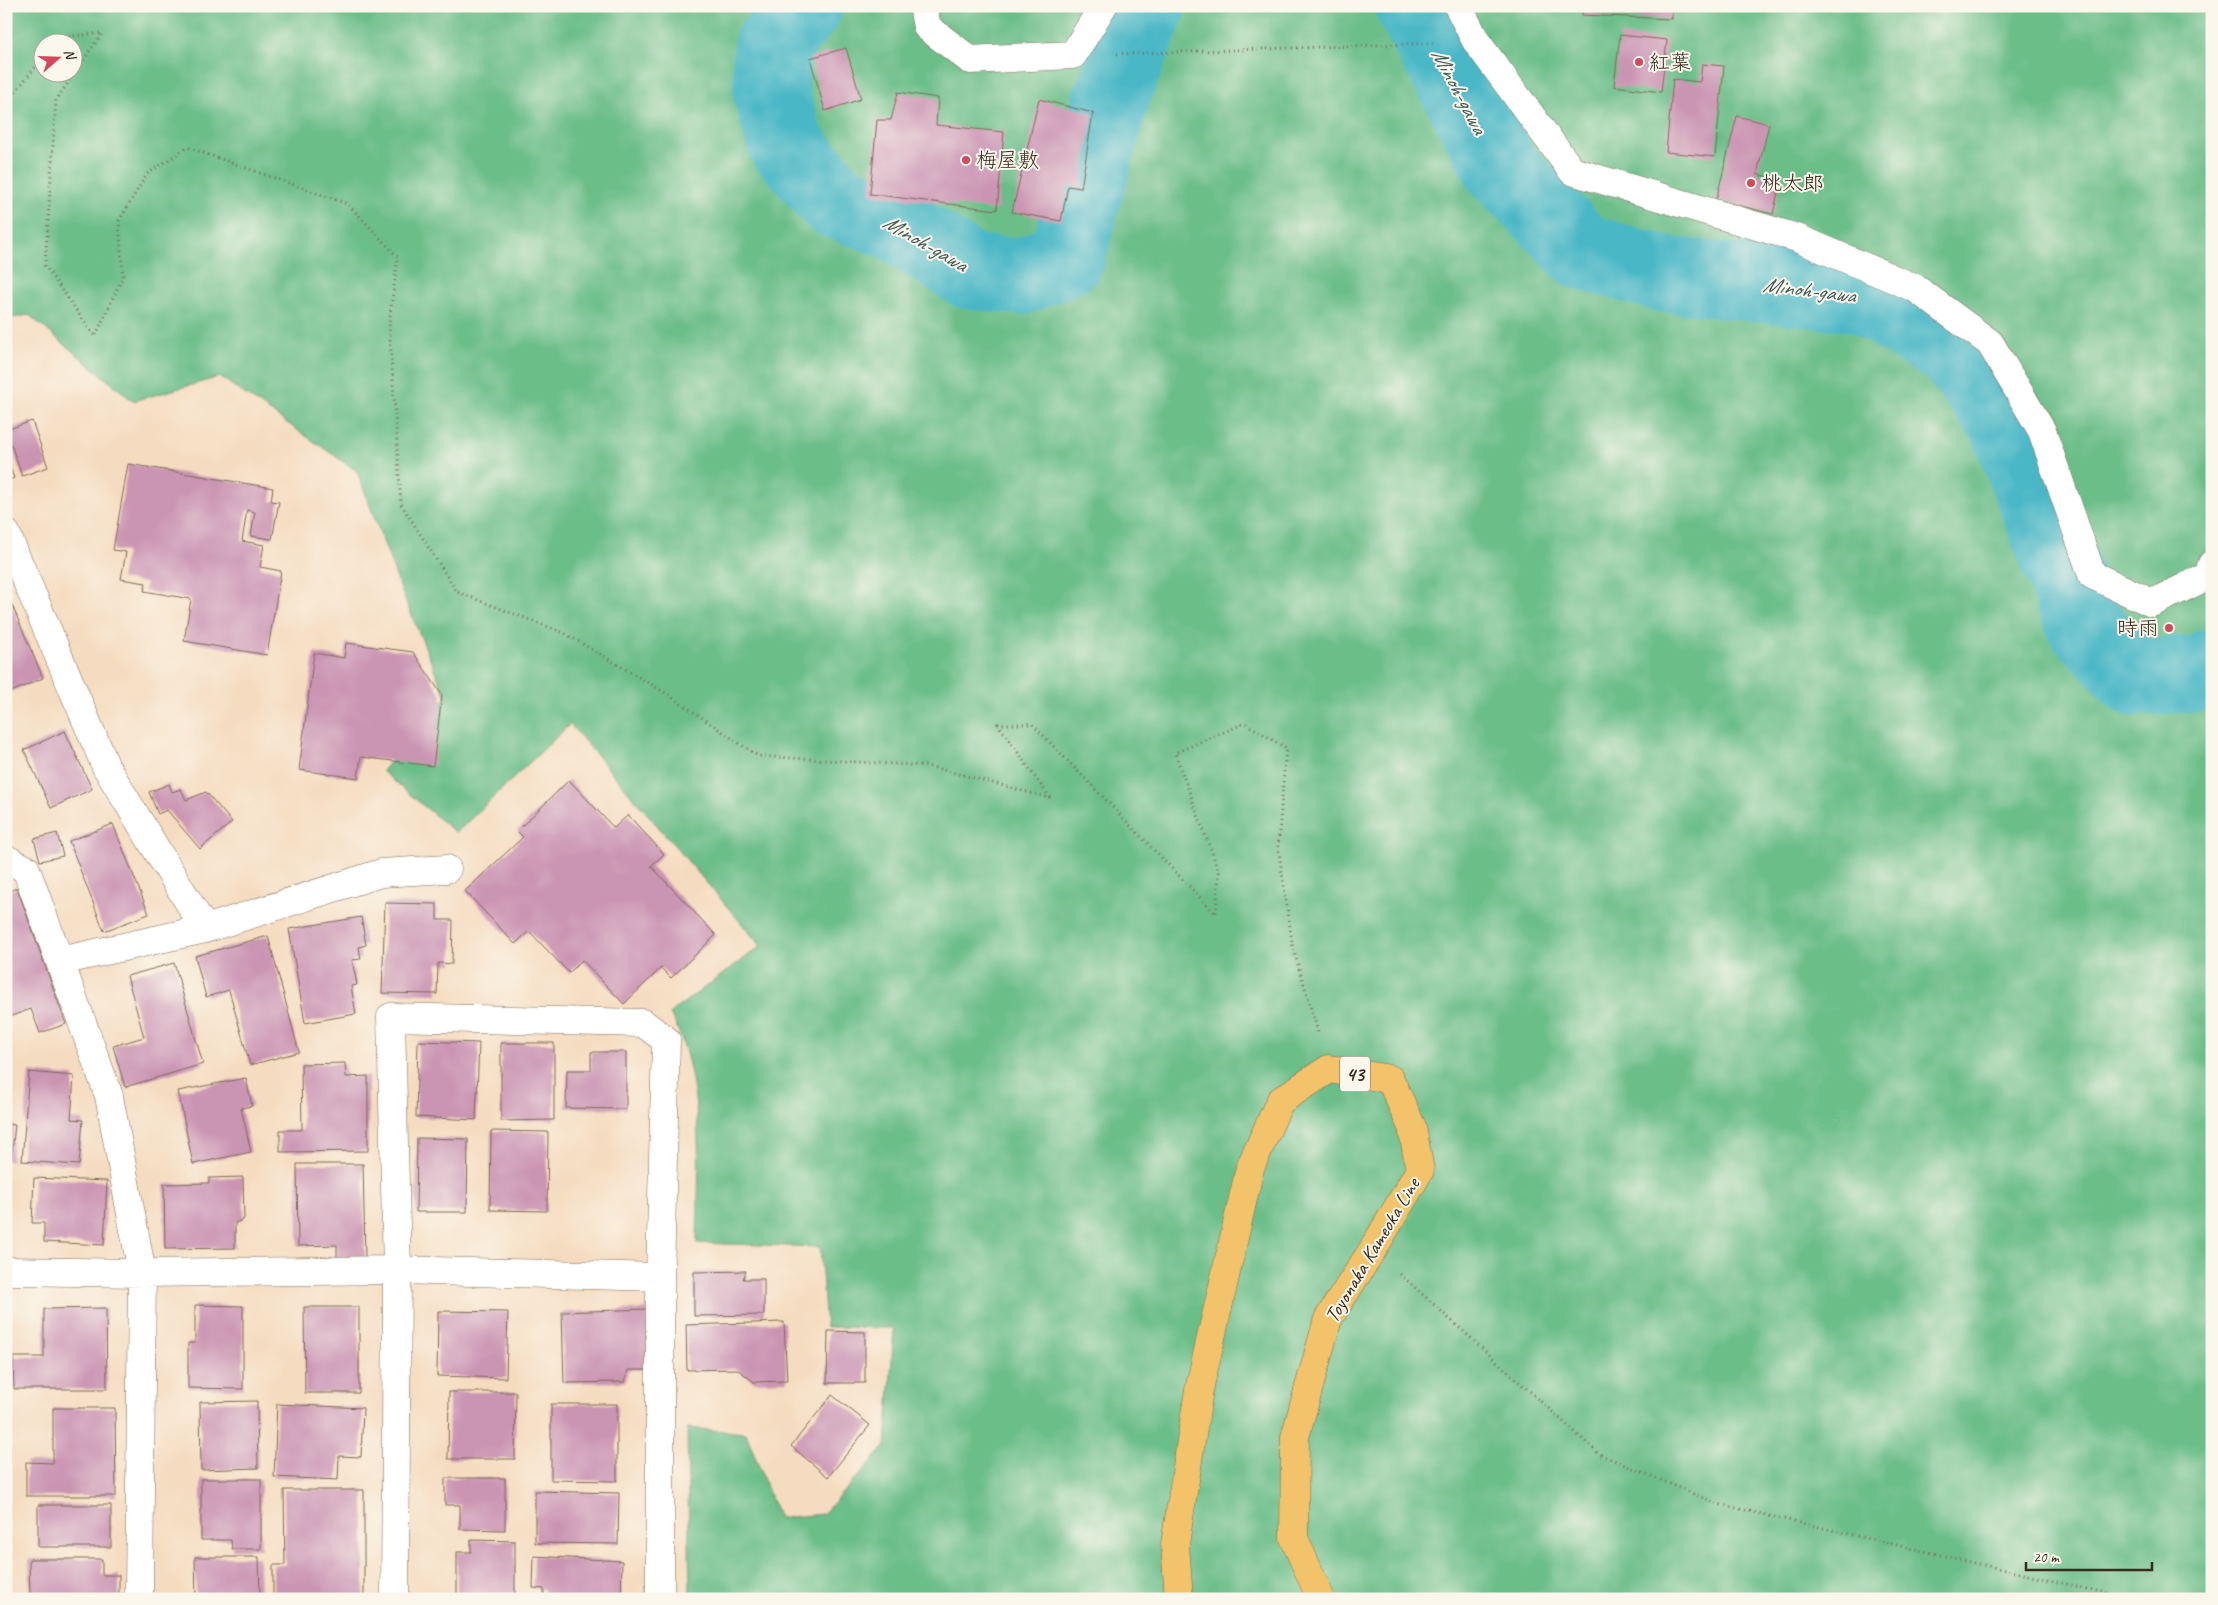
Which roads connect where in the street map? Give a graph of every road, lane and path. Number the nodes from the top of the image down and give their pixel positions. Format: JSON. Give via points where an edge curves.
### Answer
{"nodes":[{"id":1,"x":923,"y":6,"type":"edge"},
{"id":2,"x":1103,"y":6,"type":"edge"},
{"id":3,"x":1458,"y":6,"type":"edge"},
{"id":4,"x":82,"y":35,"type":"edge"},
{"id":5,"x":1443,"y":42,"type":"dead end"},
{"id":6,"x":1115,"y":54,"type":"dead end"},
{"id":7,"x":82,"y":62,"type":"edge"},
{"id":8,"x":32,"y":71,"type":"edge"},
{"id":9,"x":68,"y":82,"type":"edge"},
{"id":10,"x":6,"y":103,"type":"edge"},
{"id":11,"x":6,"y":533,"type":"edge"},
{"id":12,"x":2212,"y":564,"type":"edge"},
{"id":13,"x":6,"y":859,"type":"edge"},
{"id":14,"x":447,"y":869,"type":"dead end"},
{"id":15,"x":205,"y":929,"type":"junction"},
{"id":16,"x":60,"y":961,"type":"junction"},
{"id":17,"x":1329,"y":1069,"type":"junction"},
{"id":18,"x":1373,"y":1249,"type":"junction"},
{"id":19,"x":397,"y":1270,"type":"junction"},
{"id":20,"x":6,"y":1271,"type":"edge"},
{"id":21,"x":142,"y":1273,"type":"junction"},
{"id":22,"x":660,"y":1276,"type":"junction"},
{"id":23,"x":139,"y":1599,"type":"edge"},
{"id":24,"x":396,"y":1599,"type":"edge"},
{"id":25,"x":660,"y":1599,"type":"edge"},
{"id":26,"x":1179,"y":1599,"type":"edge"},
{"id":27,"x":1321,"y":1599,"type":"edge"},
{"id":28,"x":2132,"y":1599,"type":"edge"}],
"edges":[{"from":1,"to":2,"type":"street","via":[[927,27],[970,60],[1073,54]]},
{"from":3,"to":12,"type":"street","via":[[1476,41],[1572,171],[1797,238],[1915,288],[1990,342],[2042,431],[2092,575],[2152,603],[2208,576]]},
{"from":4,"to":7,"type":"path","via":[[102,33]]},
{"from":5,"to":6,"type":"path"},
{"from":8,"to":10,"type":"path"},
{"from":9,"to":17,"type":"path","via":[[56,100],[45,266],[95,337],[123,276],[119,221],[147,174],[187,147],[348,204],[398,257],[389,322],[401,504],[457,592],[564,632],[664,692],[758,756],[928,766],[1050,798],[998,724],[1032,724],[1216,914],[1219,872],[1174,753],[1245,724],[1286,748],[1278,845],[1293,948]]},
{"from":11,"to":15,"type":"street","via":[[106,767]]},
{"from":13,"to":16,"type":"street","via":[[26,869]]},
{"from":14,"to":15,"type":"street","via":[[381,873]]},
{"from":15,"to":16,"type":"street"},
{"from":16,"to":21,"type":"street","via":[[109,1096]]},
{"from":17,"to":18,"type":"main road","name":"Toyonaka Kameoka Line","number":"43","via":[[1390,1079],[1412,1127],[1420,1170]]},
{"from":17,"to":26,"type":"main road","number":"43","via":[[1280,1101],[1250,1168],[1199,1390],[1175,1544]]},
{"from":18,"to":27,"type":"main road","name":"Toyonaka Kameoka Line","number":"43","via":[[1328,1319],[1295,1436],[1294,1538]]},
{"from":18,"to":28,"type":"path","via":[[1599,1454],[1718,1504]]},
{"from":19,"to":21,"type":"street"},
{"from":19,"to":22,"type":"street"},
{"from":19,"to":22,"type":"street","via":[[391,1017],[633,1022],[642,1023],[666,1040]]},
{"from":19,"to":24,"type":"street"},
{"from":20,"to":21,"type":"street"},
{"from":21,"to":23,"type":"street"},
{"from":22,"to":25,"type":"street"}]}
